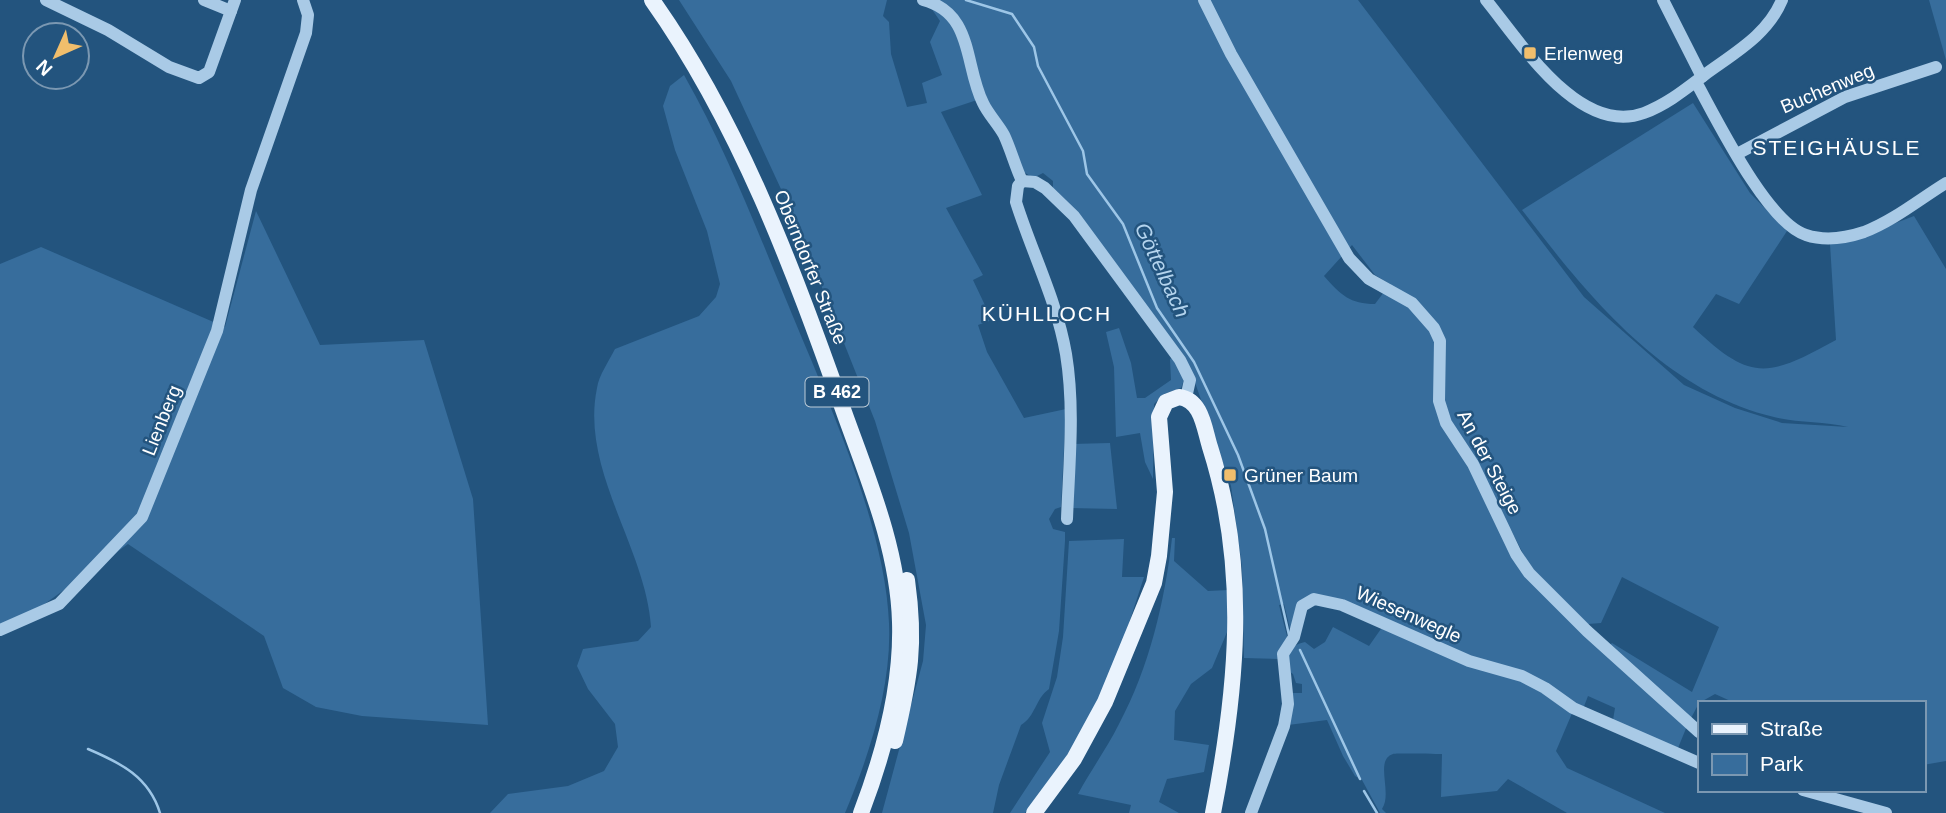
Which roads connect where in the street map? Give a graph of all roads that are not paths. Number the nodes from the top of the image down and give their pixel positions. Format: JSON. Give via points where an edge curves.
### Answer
{"nodes":[{"id":1,"x":46,"y":0,"type":"edge"},
{"id":2,"x":204,"y":0,"type":"edge"},
{"id":3,"x":652,"y":0,"type":"edge"},
{"id":4,"x":663,"y":0,"type":"edge"},
{"id":5,"x":923,"y":0,"type":"edge"},
{"id":6,"x":1204,"y":0,"type":"edge"},
{"id":7,"x":1486,"y":0,"type":"edge"},
{"id":8,"x":1663,"y":0,"type":"edge"},
{"id":9,"x":1782,"y":0,"type":"edge"},
{"id":10,"x":308,"y":1,"type":"edge"},
{"id":11,"x":233,"y":6,"type":"edge"},
{"id":12,"x":1936,"y":67,"type":"dead end"},
{"id":13,"x":1699,"y":79,"type":"junction"},
{"id":14,"x":1737,"y":154,"type":"junction"},
{"id":15,"x":1022,"y":181,"type":"junction"},
{"id":16,"x":1946,"y":183,"type":"edge"},
{"id":17,"x":1186,"y":398,"type":"junction"},
{"id":18,"x":1067,"y":519,"type":"dead end"},
{"id":19,"x":1146,"y":605,"type":"junction"},
{"id":20,"x":0,"y":630,"type":"edge"},
{"id":21,"x":1698,"y":731,"type":"edge"},
{"id":22,"x":1698,"y":763,"type":"edge"},
{"id":23,"x":1811,"y":792,"type":"edge"},
{"id":24,"x":861,"y":813,"type":"edge"},
{"id":25,"x":872,"y":813,"type":"edge"},
{"id":26,"x":1034,"y":813,"type":"edge"},
{"id":27,"x":1045,"y":813,"type":"edge"},
{"id":28,"x":1213,"y":813,"type":"edge"},
{"id":29,"x":1251,"y":813,"type":"edge"},
{"id":30,"x":1886,"y":813,"type":"edge"}],
"edges":[{"from":1,"to":11,"type":"street","via":[[169,67],[199,78],[209,72]]},
{"from":2,"to":11,"type":"street"},
{"from":3,"to":24,"type":"main road","name":"Oberndorfer Straße","number":"B 462","via":[[702,76],[740,150],[825,359],[886,534],[897,582],[900,656],[883,745]]},
{"from":4,"to":25,"type":"main road","name":"Oberndorfer Straße","number":"B 462","via":[[720,90],[748,147],[832,348],[895,532],[913,621],[913,657],[893,749]]},
{"from":5,"to":15,"type":"street","via":[[946,9],[958,24],[983,103],[1003,135]]},
{"from":6,"to":21,"type":"street","name":"An der Steige","via":[[1356,267],[1412,303],[1433,328],[1440,341],[1439,401],[1446,423],[1473,464],[1516,554],[1587,631]]},
{"from":7,"to":13,"type":"street","via":[[1576,102],[1611,117],[1642,114]]},
{"from":8,"to":13,"type":"street"},
{"from":9,"to":13,"type":"street","via":[[1775,18],[1757,37]]},
{"from":10,"to":20,"type":"street","name":"Lienberg","via":[[306,33],[251,190],[217,331],[142,517],[59,604]]},
{"from":12,"to":14,"type":"street","name":"Buchenweg","via":[[1846,97]]},
{"from":13,"to":14,"type":"street"},
{"from":14,"to":16,"type":"street","via":[[1775,211],[1807,236],[1833,239],[1867,231]]},
{"from":15,"to":17,"type":"street","via":[[1045,188],[1074,216],[1180,360],[1190,380]]},
{"from":15,"to":18,"type":"street","via":[[1016,202],[1055,309],[1072,401]]},
{"from":17,"to":19,"type":"main road","via":[[1170,399],[1159,417],[1165,492],[1159,556]]},
{"from":17,"to":28,"type":"main road","via":[[1199,412],[1219,476],[1237,585],[1235,675]]},
{"from":19,"to":26,"type":"main road","via":[[1086,740]]},
{"from":19,"to":27,"type":"main road","via":[[1135,654],[1113,707],[1078,769]]},
{"from":22,"to":29,"type":"street","name":"Wiesenwegle","via":[[1573,708],[1522,676],[1420,642],[1328,599],[1314,599],[1302,606],[1294,636],[1283,654],[1288,704],[1284,726]]},
{"from":23,"to":30,"type":"street"}]}
